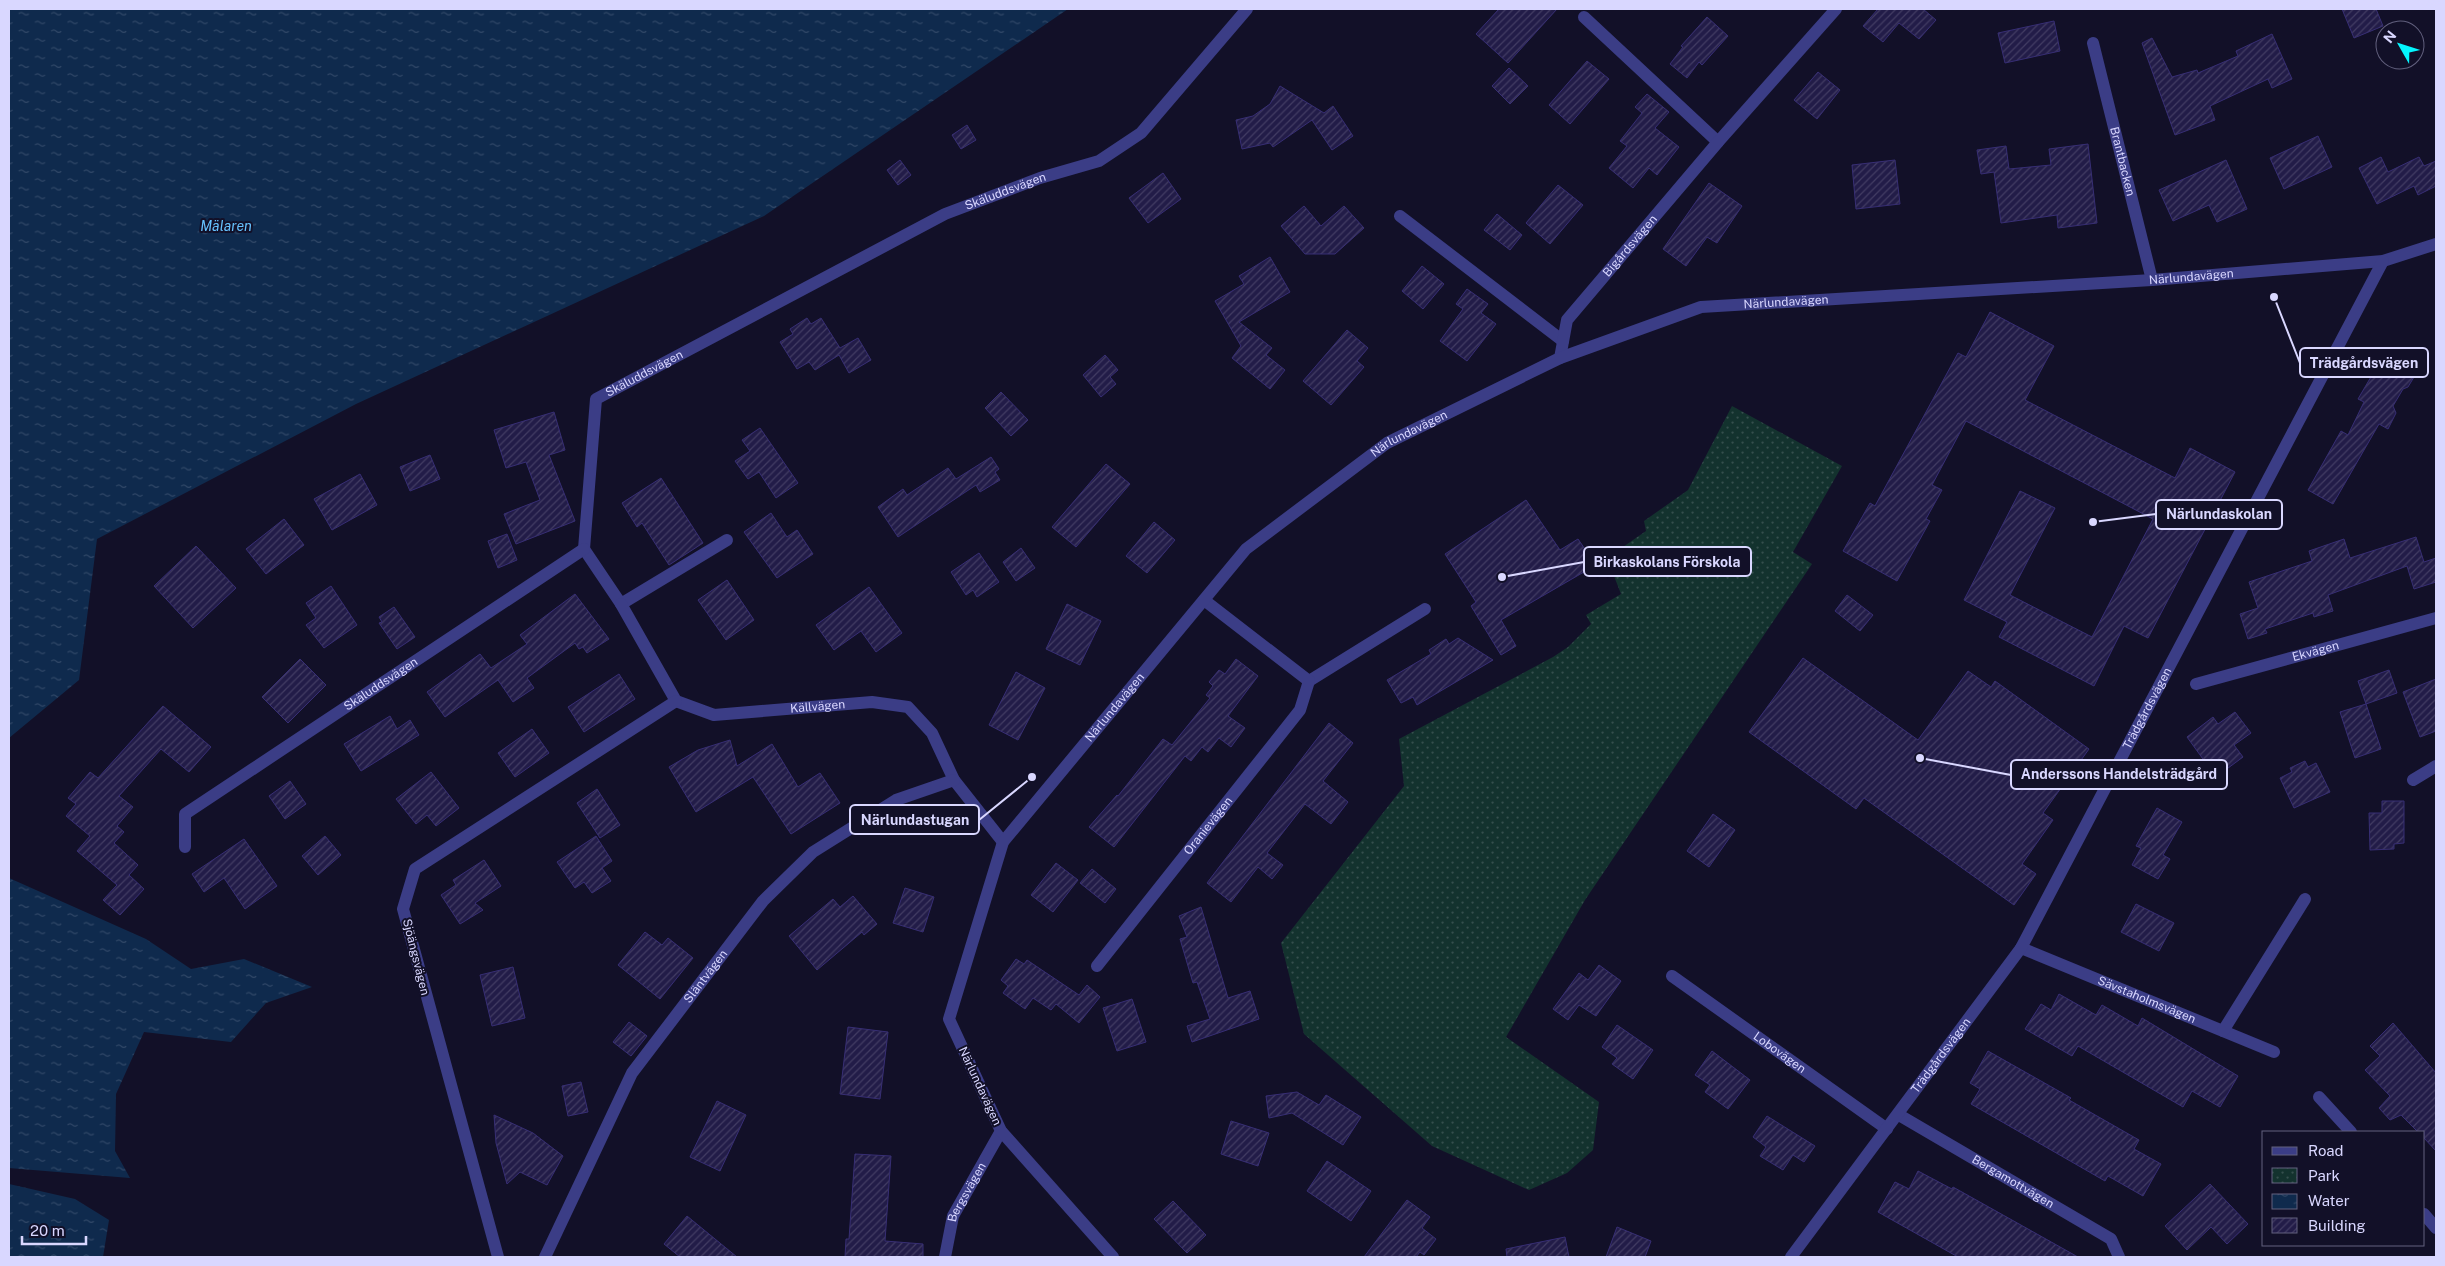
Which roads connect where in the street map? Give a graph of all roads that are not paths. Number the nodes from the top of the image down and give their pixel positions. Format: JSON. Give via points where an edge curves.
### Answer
{"nodes":[{"id":1,"x":1247,"y":9,"type":"edge"},
{"id":2,"x":1836,"y":9,"type":"edge"},
{"id":3,"x":1584,"y":17,"type":"dead end"},
{"id":4,"x":2093,"y":43,"type":"dead end"},
{"id":5,"x":1718,"y":142,"type":"junction"},
{"id":6,"x":1400,"y":216,"type":"dead end"},
{"id":7,"x":2436,"y":244,"type":"edge"},
{"id":8,"x":2383,"y":261,"type":"junction"},
{"id":9,"x":2152,"y":280,"type":"junction"},
{"id":10,"x":1563,"y":341,"type":"junction"},
{"id":11,"x":1560,"y":358,"type":"junction"},
{"id":12,"x":726,"y":540,"type":"dead end"},
{"id":13,"x":584,"y":549,"type":"junction"},
{"id":14,"x":1204,"y":600,"type":"junction"},
{"id":15,"x":621,"y":604,"type":"junction"},
{"id":16,"x":1425,"y":609,"type":"dead end"},
{"id":17,"x":2435,"y":621,"type":"edge"},
{"id":18,"x":1308,"y":681,"type":"junction"},
{"id":19,"x":2196,"y":684,"type":"dead end"},
{"id":20,"x":676,"y":701,"type":"junction"},
{"id":21,"x":2436,"y":766,"type":"edge"},
{"id":22,"x":954,"y":780,"type":"junction"},
{"id":23,"x":2414,"y":780,"type":"dead end"},
{"id":24,"x":1003,"y":842,"type":"junction"},
{"id":25,"x":185,"y":847,"type":"dead end"},
{"id":26,"x":2305,"y":899,"type":"dead end"},
{"id":27,"x":2021,"y":948,"type":"junction"},
{"id":28,"x":1097,"y":966,"type":"dead end"},
{"id":29,"x":1672,"y":976,"type":"dead end"},
{"id":30,"x":2223,"y":1031,"type":"junction"},
{"id":31,"x":2274,"y":1052,"type":"dead end"},
{"id":32,"x":2319,"y":1097,"type":"dead end"},
{"id":33,"x":1899,"y":1115,"type":"junction"},
{"id":34,"x":1887,"y":1129,"type":"junction"},
{"id":35,"x":1001,"y":1131,"type":"junction"},
{"id":36,"x":2350,"y":1131,"type":"edge"},
{"id":37,"x":2425,"y":1215,"type":"edge"},
{"id":38,"x":2436,"y":1228,"type":"edge"},
{"id":39,"x":498,"y":1257,"type":"edge"},
{"id":40,"x":545,"y":1257,"type":"edge"},
{"id":41,"x":945,"y":1257,"type":"edge"},
{"id":42,"x":1114,"y":1257,"type":"edge"},
{"id":43,"x":1791,"y":1257,"type":"edge"},
{"id":44,"x":2119,"y":1257,"type":"edge"}],
"edges":[{"from":1,"to":13,"type":"street","name":"Skäluddsvägen","via":[[1140,133],[1099,161],[1040,178],[945,214],[596,399]]},
{"from":2,"to":5,"type":"street","name":"Bigårdsvägen"},
{"from":3,"to":5,"type":"street"},
{"from":4,"to":9,"type":"street","name":"Brantbacken"},
{"from":5,"to":10,"type":"street","name":"Bigårdsvägen","via":[[1567,320]]},
{"from":6,"to":10,"type":"street"},
{"from":7,"to":8,"type":"street","name":"Närlundavägen"},
{"from":8,"to":9,"type":"street","name":"Närlundavägen"},
{"from":8,"to":27,"type":"street","name":"Trädgårdsvägen"},
{"from":9,"to":11,"type":"street","name":"Närlundavägen","via":[[1701,307]]},
{"from":10,"to":11,"type":"street","name":"Bigårdsvägen"},
{"from":11,"to":14,"type":"street","name":"Närlundavägen","via":[[1387,443],[1246,549]]},
{"from":12,"to":15,"type":"street"},
{"from":13,"to":15,"type":"street"},
{"from":13,"to":25,"type":"street","name":"Skäluddsvägen","via":[[186,814]]},
{"from":14,"to":18,"type":"street"},
{"from":14,"to":24,"type":"street","name":"Närlundavägen"},
{"from":15,"to":20,"type":"street"},
{"from":16,"to":18,"type":"street"},
{"from":17,"to":19,"type":"street","name":"Ekvägen"},
{"from":18,"to":28,"type":"street","name":"Oranievägen","via":[[1300,710]]},
{"from":20,"to":22,"type":"street","name":"Källvägen","via":[[714,714],[872,702],[908,707],[932,733]]},
{"from":20,"to":39,"type":"street","name":"Sjöängsvägen","via":[[415,869],[404,909]]},
{"from":21,"to":23,"type":"street"},
{"from":22,"to":24,"type":"street","name":"Källvägen"},
{"from":22,"to":40,"type":"street","name":"Släntvägen","via":[[896,800],[854,826],[813,852],[763,901],[632,1073]]},
{"from":24,"to":35,"type":"street","name":"Närlundavägen","via":[[949,1019]]},
{"from":26,"to":30,"type":"street"},
{"from":27,"to":30,"type":"street","name":"Sävstaholmsvägen"},
{"from":27,"to":33,"type":"street","name":"Trädgårdsvägen"},
{"from":29,"to":34,"type":"street","name":"Lobovägen"},
{"from":30,"to":31,"type":"street","name":"Sävstaholmsvägen"},
{"from":32,"to":36,"type":"street"},
{"from":33,"to":34,"type":"street","name":"Trädgårdsvägen"},
{"from":33,"to":44,"type":"street","name":"Bergamottvägen","via":[[2111,1239]]},
{"from":34,"to":43,"type":"street","name":"Trädgårdsvägen"},
{"from":35,"to":41,"type":"street","name":"Bergsvägen","via":[[953,1216]]},
{"from":35,"to":42,"type":"street","name":"Närlundavägen"},
{"from":37,"to":38,"type":"street"}]}
